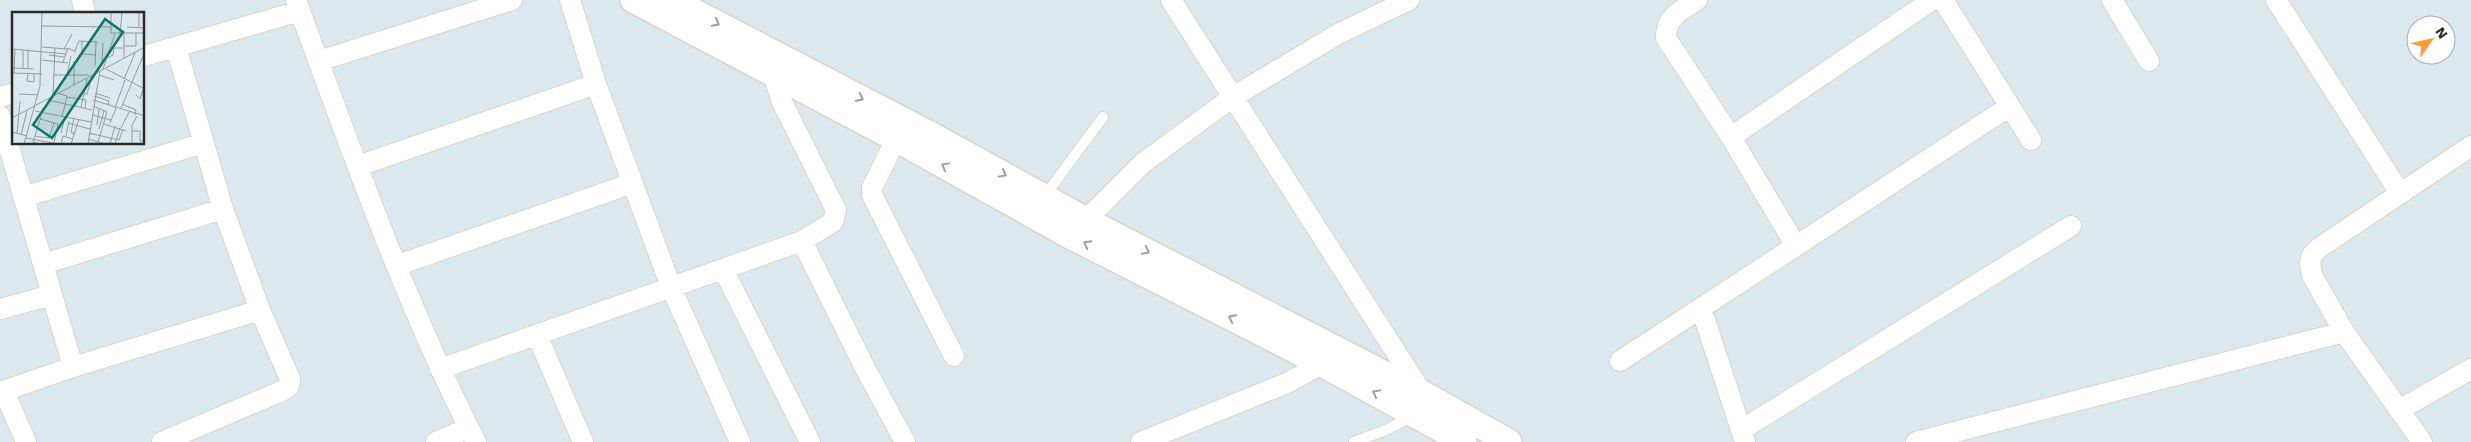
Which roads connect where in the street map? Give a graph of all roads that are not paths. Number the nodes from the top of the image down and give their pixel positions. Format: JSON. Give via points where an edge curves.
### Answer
{"nodes":[{"id":1,"x":512,"y":0,"type":"edge"},
{"id":2,"x":570,"y":0,"type":"edge"},
{"id":3,"x":633,"y":0,"type":"edge"},
{"id":4,"x":1171,"y":0,"type":"edge"},
{"id":5,"x":1408,"y":0,"type":"edge"},
{"id":6,"x":1697,"y":0,"type":"edge"},
{"id":7,"x":1932,"y":0,"type":"edge"},
{"id":8,"x":1943,"y":0,"type":"edge"},
{"id":9,"x":2112,"y":0,"type":"edge"},
{"id":10,"x":2276,"y":0,"type":"edge"},
{"id":11,"x":689,"y":3,"type":"edge"},
{"id":12,"x":298,"y":6,"type":"edge"},
{"id":13,"x":176,"y":46,"type":"junction"},
{"id":14,"x":145,"y":56,"type":"edge"},
{"id":15,"x":319,"y":61,"type":"junction"},
{"id":16,"x":770,"y":62,"type":"junction"},
{"id":17,"x":2149,"y":62,"type":"dead end"},
{"id":18,"x":596,"y":84,"type":"junction"},
{"id":19,"x":1233,"y":97,"type":"junction"},
{"id":20,"x":2010,"y":106,"type":"junction"},
{"id":21,"x":0,"y":116,"type":"edge"},
{"id":22,"x":1103,"y":117,"type":"dead end"},
{"id":23,"x":1731,"y":137,"type":"junction"},
{"id":24,"x":896,"y":139,"type":"junction"},
{"id":25,"x":2031,"y":140,"type":"dead end"},
{"id":26,"x":204,"y":143,"type":"junction"},
{"id":27,"x":2471,"y":146,"type":"edge"},
{"id":28,"x":358,"y":166,"type":"junction"},
{"id":29,"x":633,"y":183,"type":"junction"},
{"id":30,"x":2400,"y":193,"type":"junction"},
{"id":31,"x":24,"y":197,"type":"junction"},
{"id":32,"x":1038,"y":206,"type":"junction"},
{"id":33,"x":223,"y":209,"type":"junction"},
{"id":34,"x":1086,"y":220,"type":"junction"},
{"id":35,"x":2071,"y":226,"type":"dead end"},
{"id":36,"x":802,"y":241,"type":"junction"},
{"id":37,"x":1796,"y":246,"type":"junction"},
{"id":38,"x":43,"y":264,"type":"junction"},
{"id":39,"x":398,"y":265,"type":"junction"},
{"id":40,"x":723,"y":269,"type":"junction"},
{"id":41,"x":671,"y":287,"type":"junction"},
{"id":42,"x":52,"y":295,"type":"junction"},
{"id":43,"x":1701,"y":308,"type":"junction"},
{"id":44,"x":0,"y":310,"type":"edge"},
{"id":45,"x":260,"y":310,"type":"junction"},
{"id":46,"x":2344,"y":332,"type":"junction"},
{"id":47,"x":537,"y":335,"type":"junction"},
{"id":48,"x":954,"y":356,"type":"dead end"},
{"id":49,"x":1620,"y":361,"type":"dead end"},
{"id":50,"x":1322,"y":364,"type":"junction"},
{"id":51,"x":73,"y":367,"type":"junction"},
{"id":52,"x":440,"y":369,"type":"junction"},
{"id":53,"x":2471,"y":369,"type":"edge"},
{"id":54,"x":2,"y":392,"type":"edge"},
{"id":55,"x":1418,"y":404,"type":"junction"},
{"id":56,"x":2399,"y":410,"type":"junction"},
{"id":57,"x":473,"y":435,"type":"edge"},
{"id":58,"x":1743,"y":436,"type":"edge"},
{"id":59,"x":26,"y":442,"type":"edge"},
{"id":60,"x":162,"y":442,"type":"edge"},
{"id":61,"x":436,"y":442,"type":"edge"},
{"id":62,"x":583,"y":442,"type":"edge"},
{"id":63,"x":740,"y":442,"type":"edge"},
{"id":64,"x":810,"y":442,"type":"edge"},
{"id":65,"x":905,"y":442,"type":"edge"},
{"id":66,"x":1141,"y":442,"type":"edge"},
{"id":67,"x":1354,"y":442,"type":"edge"},
{"id":68,"x":1464,"y":442,"type":"edge"},
{"id":69,"x":1509,"y":442,"type":"edge"},
{"id":70,"x":1916,"y":442,"type":"edge"},
{"id":71,"x":2422,"y":442,"type":"edge"}],
"edges":[{"from":1,"to":15,"type":"street"},
{"from":2,"to":18,"type":"street"},
{"from":3,"to":16,"type":"street"},
{"from":4,"to":19,"type":"street"},
{"from":5,"to":19,"type":"street","via":[[1338,34]]},
{"from":6,"to":23,"type":"street","via":[[1675,15],[1666,26],[1666,38]]},
{"from":7,"to":23,"type":"street"},
{"from":8,"to":20,"type":"street"},
{"from":9,"to":17,"type":"street"},
{"from":10,"to":30,"type":"street"},
{"from":11,"to":16,"type":"street","one_way":true},
{"from":12,"to":13,"type":"street"},
{"from":12,"to":15,"type":"street"},
{"from":13,"to":14,"type":"street"},
{"from":13,"to":26,"type":"street"},
{"from":15,"to":28,"type":"street"},
{"from":16,"to":24,"type":"street"},
{"from":16,"to":32,"type":"street","one_way":true,"via":[[928,133]]},
{"from":16,"to":36,"type":"street","via":[[782,102],[836,210],[833,222]]},
{"from":18,"to":28,"type":"street"},
{"from":18,"to":29,"type":"street"},
{"from":19,"to":34,"type":"street","via":[[1143,163]]},
{"from":19,"to":55,"type":"street"},
{"from":20,"to":25,"type":"street"},
{"from":20,"to":37,"type":"street"},
{"from":21,"to":31,"type":"street"},
{"from":22,"to":32,"type":"lane"},
{"from":23,"to":37,"type":"street"},
{"from":32,"to":24,"type":"street","one_way":true},
{"from":24,"to":48,"type":"street","via":[[872,188],[872,195]]},
{"from":26,"to":31,"type":"street"},
{"from":26,"to":33,"type":"street"},
{"from":27,"to":30,"type":"street"},
{"from":28,"to":39,"type":"street"},
{"from":29,"to":39,"type":"street"},
{"from":29,"to":41,"type":"street"},
{"from":30,"to":46,"type":"street","via":[[2312,255],[2312,275]]},
{"from":31,"to":38,"type":"street"},
{"from":32,"to":34,"type":"street"},
{"from":50,"to":32,"type":"street","one_way":true},
{"from":33,"to":38,"type":"street"},
{"from":33,"to":45,"type":"street"},
{"from":34,"to":55,"type":"street","one_way":true},
{"from":35,"to":58,"type":"street"},
{"from":36,"to":40,"type":"street"},
{"from":36,"to":65,"type":"street"},
{"from":37,"to":43,"type":"street"},
{"from":38,"to":42,"type":"street"},
{"from":39,"to":52,"type":"street"},
{"from":40,"to":41,"type":"street"},
{"from":40,"to":64,"type":"street"},
{"from":41,"to":47,"type":"street"},
{"from":41,"to":63,"type":"street"},
{"from":42,"to":44,"type":"street"},
{"from":42,"to":51,"type":"street"},
{"from":43,"to":49,"type":"street"},
{"from":43,"to":58,"type":"street"},
{"from":45,"to":51,"type":"street"},
{"from":45,"to":60,"type":"street","via":[[290,379],[289,386],[237,412]]},
{"from":46,"to":56,"type":"street"},
{"from":46,"to":70,"type":"street"},
{"from":47,"to":52,"type":"street"},
{"from":47,"to":62,"type":"street"},
{"from":55,"to":50,"type":"street","one_way":true},
{"from":50,"to":66,"type":"street","via":[[1287,383]]},
{"from":51,"to":54,"type":"street"},
{"from":52,"to":57,"type":"street"},
{"from":53,"to":56,"type":"street"},
{"from":54,"to":59,"type":"street"},
{"from":55,"to":67,"type":"lane","via":[[1386,430]]},
{"from":55,"to":68,"type":"street"},
{"from":55,"to":69,"type":"street"},
{"from":56,"to":71,"type":"street"},
{"from":57,"to":61,"type":"street"}]}
